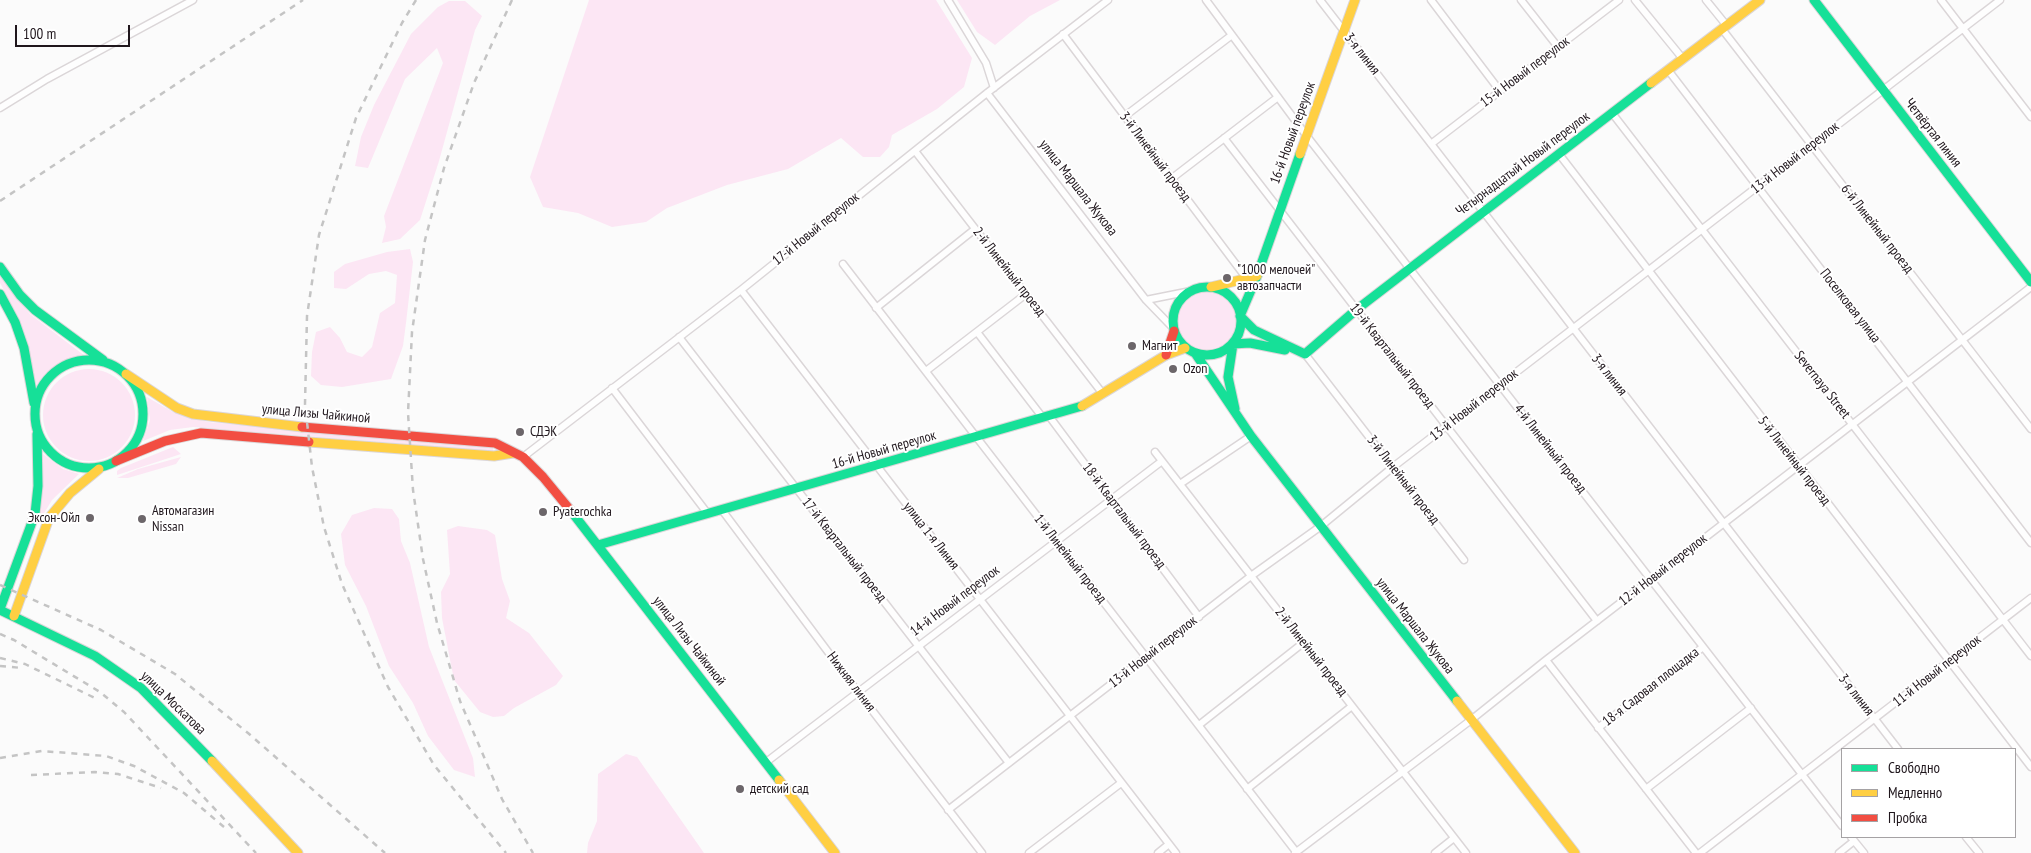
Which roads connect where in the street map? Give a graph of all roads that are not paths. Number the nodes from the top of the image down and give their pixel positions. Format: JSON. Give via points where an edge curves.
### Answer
{"nodes":[{"id":1,"x":193,"y":0,"type":"edge"},
{"id":2,"x":948,"y":0,"type":"edge"},
{"id":3,"x":1108,"y":0,"type":"edge"},
{"id":4,"x":1206,"y":0,"type":"edge"},
{"id":5,"x":1320,"y":0,"type":"edge"},
{"id":6,"x":1355,"y":0,"type":"edge"},
{"id":7,"x":1431,"y":0,"type":"edge"},
{"id":8,"x":1522,"y":0,"type":"edge"},
{"id":9,"x":1620,"y":0,"type":"edge"},
{"id":10,"x":1635,"y":0,"type":"edge"},
{"id":11,"x":1706,"y":0,"type":"edge"},
{"id":12,"x":1760,"y":0,"type":"edge"},
{"id":13,"x":1814,"y":0,"type":"edge"},
{"id":14,"x":1941,"y":0,"type":"edge"},
{"id":15,"x":2000,"y":0,"type":"edge"},
{"id":16,"x":1725,"y":27,"type":"junction"},
{"id":17,"x":1963,"y":28,"type":"junction"},
{"id":18,"x":1344,"y":31,"type":"junction"},
{"id":19,"x":1063,"y":34,"type":"junction"},
{"id":20,"x":1232,"y":35,"type":"junction"},
{"id":21,"x":1558,"y":47,"type":"junction"},
{"id":22,"x":1683,"y":59,"type":"junction"},
{"id":23,"x":1668,"y":70,"type":"junction"},
{"id":24,"x":994,"y":88,"type":"junction"},
{"id":25,"x":1883,"y":90,"type":"junction"},
{"id":26,"x":1500,"y":91,"type":"junction"},
{"id":27,"x":987,"y":93,"type":"junction"},
{"id":28,"x":1278,"y":97,"type":"junction"},
{"id":29,"x":0,"y":108,"type":"edge"},
{"id":30,"x":1612,"y":113,"type":"junction"},
{"id":31,"x":1125,"y":116,"type":"junction"},
{"id":32,"x":2031,"y":117,"type":"edge"},
{"id":33,"x":1306,"y":135,"type":"junction"},
{"id":34,"x":1224,"y":138,"type":"junction"},
{"id":35,"x":1431,"y":144,"type":"junction"},
{"id":36,"x":1812,"y":145,"type":"junction"},
{"id":37,"x":914,"y":151,"type":"junction"},
{"id":38,"x":1559,"y":154,"type":"junction"},
{"id":39,"x":1171,"y":179,"type":"junction"},
{"id":40,"x":1758,"y":186,"type":"junction"},
{"id":41,"x":1280,"y":211,"type":"junction"},
{"id":42,"x":1483,"y":212,"type":"junction"},
{"id":43,"x":975,"y":229,"type":"junction"},
{"id":44,"x":1702,"y":229,"type":"junction"},
{"id":45,"x":843,"y":264,"type":"dead end"},
{"id":46,"x":0,"y":267,"type":"edge"},
{"id":47,"x":1410,"y":268,"type":"junction"},
{"id":48,"x":1648,"y":271,"type":"junction"},
{"id":49,"x":1257,"y":276,"type":"junction"},
{"id":50,"x":1241,"y":280,"type":"junction"},
{"id":51,"x":2031,"y":282,"type":"edge"},
{"id":52,"x":1209,"y":287,"type":"junction"},
{"id":53,"x":2031,"y":287,"type":"edge"},
{"id":54,"x":741,"y":290,"type":"junction"},
{"id":55,"x":1191,"y":291,"type":"junction"},
{"id":56,"x":0,"y":294,"type":"edge"},
{"id":57,"x":1026,"y":294,"type":"junction"},
{"id":58,"x":1146,"y":300,"type":"junction"},
{"id":59,"x":876,"y":308,"type":"junction"},
{"id":60,"x":1356,"y":310,"type":"junction"},
{"id":61,"x":1240,"y":316,"type":"junction"},
{"id":62,"x":1573,"y":329,"type":"junction"},
{"id":63,"x":1174,"y":330,"type":"junction"},
{"id":64,"x":977,"y":332,"type":"junction"},
{"id":65,"x":679,"y":336,"type":"junction"},
{"id":66,"x":1962,"y":340,"type":"junction"},
{"id":67,"x":1233,"y":344,"type":"junction"},
{"id":68,"x":1185,"y":348,"type":"junction"},
{"id":69,"x":1195,"y":353,"type":"junction"},
{"id":70,"x":1305,"y":354,"type":"junction"},
{"id":71,"x":1166,"y":355,"type":"junction"},
{"id":72,"x":114,"y":366,"type":"junction"},
{"id":73,"x":926,"y":372,"type":"junction"},
{"id":74,"x":126,"y":374,"type":"junction"},
{"id":75,"x":1908,"y":382,"type":"junction"},
{"id":76,"x":1500,"y":385,"type":"junction"},
{"id":77,"x":612,"y":388,"type":"junction"},
{"id":78,"x":1103,"y":394,"type":"junction"},
{"id":79,"x":35,"y":411,"type":"junction"},
{"id":80,"x":1236,"y":414,"type":"junction"},
{"id":81,"x":1046,"y":417,"type":"junction"},
{"id":82,"x":1852,"y":424,"type":"junction"},
{"id":83,"x":1446,"y":426,"type":"junction"},
{"id":84,"x":36,"y":428,"type":"junction"},
{"id":85,"x":2031,"y":429,"type":"edge"},
{"id":86,"x":1251,"y":436,"type":"junction"},
{"id":87,"x":977,"y":438,"type":"junction"},
{"id":88,"x":1155,"y":452,"type":"dead end"},
{"id":89,"x":513,"y":453,"type":"junction"},
{"id":90,"x":523,"y":457,"type":"junction"},
{"id":91,"x":1162,"y":461,"type":"junction"},
{"id":92,"x":116,"y":462,"type":"junction"},
{"id":93,"x":877,"y":466,"type":"junction"},
{"id":94,"x":1393,"y":467,"type":"junction"},
{"id":95,"x":1798,"y":467,"type":"junction"},
{"id":96,"x":100,"y":468,"type":"junction"},
{"id":97,"x":1180,"y":484,"type":"junction"},
{"id":98,"x":797,"y":489,"type":"junction"},
{"id":99,"x":1111,"y":500,"type":"junction"},
{"id":100,"x":722,"y":510,"type":"junction"},
{"id":101,"x":708,"y":514,"type":"junction"},
{"id":102,"x":1723,"y":524,"type":"junction"},
{"id":103,"x":1321,"y":526,"type":"junction"},
{"id":104,"x":1056,"y":542,"type":"junction"},
{"id":105,"x":2031,"y":543,"type":"edge"},
{"id":106,"x":598,"y":545,"type":"junction"},
{"id":107,"x":1464,"y":560,"type":"dead end"},
{"id":108,"x":1251,"y":576,"type":"junction"},
{"id":109,"x":1651,"y":579,"type":"junction"},
{"id":110,"x":2031,"y":598,"type":"edge"},
{"id":111,"x":980,"y":599,"type":"junction"},
{"id":112,"x":0,"y":610,"type":"edge"},
{"id":113,"x":14,"y":616,"type":"junction"},
{"id":114,"x":1199,"y":617,"type":"junction"},
{"id":115,"x":2003,"y":620,"type":"junction"},
{"id":116,"x":1597,"y":621,"type":"junction"},
{"id":117,"x":1303,"y":643,"type":"junction"},
{"id":118,"x":918,"y":646,"type":"junction"},
{"id":119,"x":1704,"y":647,"type":"junction"},
{"id":120,"x":2031,"y":656,"type":"edge"},
{"id":121,"x":1146,"y":657,"type":"junction"},
{"id":122,"x":1546,"y":660,"type":"junction"},
{"id":123,"x":1949,"y":661,"type":"junction"},
{"id":124,"x":858,"y":692,"type":"junction"},
{"id":125,"x":1352,"y":706,"type":"junction"},
{"id":126,"x":1751,"y":708,"type":"junction"},
{"id":127,"x":1070,"y":716,"type":"junction"},
{"id":128,"x":1874,"y":719,"type":"junction"},
{"id":129,"x":1471,"y":720,"type":"junction"},
{"id":130,"x":1199,"y":725,"type":"junction"},
{"id":131,"x":1598,"y":728,"type":"junction"},
{"id":132,"x":1897,"y":748,"type":"edge"},
{"id":133,"x":765,"y":763,"type":"junction"},
{"id":134,"x":1009,"y":763,"type":"junction"},
{"id":135,"x":2031,"y":767,"type":"edge"},
{"id":136,"x":1402,"y":771,"type":"junction"},
{"id":137,"x":1802,"y":774,"type":"junction"},
{"id":138,"x":1121,"y":783,"type":"junction"},
{"id":139,"x":1247,"y":789,"type":"junction"},
{"id":140,"x":1646,"y":789,"type":"junction"},
{"id":141,"x":948,"y":810,"type":"junction"},
{"id":142,"x":1841,"y":825,"type":"edge"},
{"id":143,"x":1454,"y":838,"type":"junction"},
{"id":144,"x":1967,"y":838,"type":"edge"},
{"id":145,"x":1853,"y":839,"type":"edge"},
{"id":146,"x":1169,"y":844,"type":"junction"},
{"id":147,"x":298,"y":853,"type":"edge"},
{"id":148,"x":835,"y":853,"type":"edge"},
{"id":149,"x":982,"y":853,"type":"edge"},
{"id":150,"x":1029,"y":853,"type":"edge"},
{"id":151,"x":1158,"y":853,"type":"edge"},
{"id":152,"x":1176,"y":853,"type":"edge"},
{"id":153,"x":1296,"y":853,"type":"edge"},
{"id":154,"x":1435,"y":853,"type":"edge"},
{"id":155,"x":1466,"y":853,"type":"edge"},
{"id":156,"x":1574,"y":853,"type":"edge"},
{"id":157,"x":1696,"y":853,"type":"edge"},
{"id":158,"x":1700,"y":853,"type":"edge"},
{"id":159,"x":1839,"y":853,"type":"edge"},
{"id":160,"x":1864,"y":853,"type":"edge"},
{"id":161,"x":1979,"y":853,"type":"edge"}],
"edges":[{"from":1,"to":29,"type":"street"},
{"from":2,"to":24,"type":"street","via":[[986,63]]},
{"from":3,"to":19,"type":"street","name":"17-й Новый переулок"},
{"from":4,"to":20,"type":"street","name":"4-й Линейный проезд"},
{"from":5,"to":18,"type":"street","name":"3-я линия"},
{"from":6,"to":18,"type":"main road","name":"16-й Новый переулок"},
{"from":7,"to":26,"type":"street"},
{"from":8,"to":21,"type":"street"},
{"from":9,"to":21,"type":"street","name":"15-й Новый переулок"},
{"from":10,"to":22,"type":"street"},
{"from":11,"to":16,"type":"street","name":"6-й Линейный проезд"},
{"from":12,"to":16,"type":"main road","name":"Четырнадцатый Новый переулок"},
{"from":13,"to":25,"type":"main road","name":"Четвёртая линия"},
{"from":14,"to":17,"type":"street"},
{"from":15,"to":17,"type":"street","name":"13-й Новый переулок"},
{"from":16,"to":22,"type":"main road","name":"Четырнадцатый Новый переулок"},
{"from":16,"to":36,"type":"street","name":"6-й Линейный проезд"},
{"from":17,"to":25,"type":"street","name":"13-й Новый переулок"},
{"from":17,"to":32,"type":"street"},
{"from":18,"to":33,"type":"main road","name":"16-й Новый переулок"},
{"from":18,"to":35,"type":"street","name":"3-я линия"},
{"from":19,"to":24,"type":"street","name":"17-й Новый переулок"},
{"from":19,"to":31,"type":"street","name":"3-й Линейный проезд"},
{"from":20,"to":28,"type":"street","name":"4-й Линейный проезд"},
{"from":20,"to":31,"type":"street"},
{"from":21,"to":26,"type":"street","name":"15-й Новый переулок"},
{"from":22,"to":23,"type":"main road","name":"Четырнадцатый Новый переулок"},
{"from":23,"to":30,"type":"main road","name":"Четырнадцатый Новый переулок"},
{"from":23,"to":40,"type":"street","name":"Поселковая улица"},
{"from":24,"to":27,"type":"street","name":"17-й Новый переулок"},
{"from":25,"to":36,"type":"street","name":"13-й Новый переулок"},
{"from":25,"to":51,"type":"main road","name":"Четвёртая линия"},
{"from":26,"to":35,"type":"street","name":"15-й Новый переулок"},
{"from":27,"to":37,"type":"street","name":"17-й Новый переулок"},
{"from":27,"to":58,"type":"street","name":"улица Маршала Жукова"},
{"from":28,"to":33,"type":"street","name":"4-й Линейный проезд"},
{"from":28,"to":34,"type":"street"},
{"from":30,"to":38,"type":"main road","name":"Четырнадцатый Новый переулок"},
{"from":30,"to":44,"type":"street","name":"Severnaya Street"},
{"from":31,"to":39,"type":"street","name":"3-й Линейный проезд"},
{"from":33,"to":41,"type":"main road","name":"16-й Новый переулок"},
{"from":33,"to":47,"type":"street","name":"4-й Линейный проезд"},
{"from":34,"to":39,"type":"street"},
{"from":34,"to":41,"type":"street","name":"19-й Квартальный проезд"},
{"from":35,"to":42,"type":"street","name":"3-я линия"},
{"from":36,"to":40,"type":"street","name":"13-й Новый переулок"},
{"from":36,"to":66,"type":"street","name":"6-й Линейный проезд"},
{"from":37,"to":43,"type":"street","name":"2-й Линейный проезд"},
{"from":37,"to":54,"type":"street","name":"17-й Новый переулок"},
{"from":38,"to":42,"type":"main road","name":"Четырнадцатый Новый переулок"},
{"from":38,"to":48,"type":"street","name":"5-й Линейный проезд"},
{"from":39,"to":50,"type":"street","name":"3-й Линейный проезд","via":[[1244,275]]},
{"from":40,"to":44,"type":"street","name":"13-й Новый переулок"},
{"from":40,"to":75,"type":"street","name":"Поселковая улица"},
{"from":41,"to":49,"type":"main road","name":"16-й Новый переулок"},
{"from":41,"to":60,"type":"street","name":"19-й Квартальный проезд"},
{"from":42,"to":47,"type":"main road","name":"Четырнадцатый Новый переулок"},
{"from":42,"to":62,"type":"street","name":"3-я линия"},
{"from":43,"to":57,"type":"street","name":"2-й Линейный проезд"},
{"from":43,"to":59,"type":"street"},
{"from":44,"to":48,"type":"street","name":"13-й Новый переулок"},
{"from":44,"to":82,"type":"street","name":"Severnaya Street"},
{"from":45,"to":59,"type":"street","name":"1-й Линейный проезд"},
{"from":46,"to":72,"type":"main road","via":[[34,310]]},
{"from":47,"to":60,"type":"main road","name":"Четырнадцатый Новый переулок"},
{"from":47,"to":76,"type":"street","name":"4-й Линейный проезд"},
{"from":48,"to":62,"type":"street","name":"13-й Новый переулок"},
{"from":48,"to":95,"type":"street","name":"5-й Линейный проезд"},
{"from":49,"to":50,"type":"main road"},
{"from":49,"to":61,"type":"main road","name":"16-й Новый переулок"},
{"from":50,"to":52,"type":"main road"},
{"from":52,"to":55,"type":"main road"},
{"from":52,"to":61,"type":"main road","via":[[1230,296]]},
{"from":53,"to":66,"type":"street","name":"12-й Новый переулок"},
{"from":54,"to":65,"type":"street","name":"17-й Новый переулок"},
{"from":54,"to":93,"type":"street","name":"улица 1-я Линия"},
{"from":55,"to":58,"type":"street"},
{"from":55,"to":63,"type":"main road","via":[[1177,304]]},
{"from":56,"to":79,"type":"main road","via":[[24,348]]},
{"from":57,"to":64,"type":"street"},
{"from":57,"to":78,"type":"street","name":"2-й Линейный проезд"},
{"from":58,"to":63,"type":"street","name":"улица Маршала Жукова"},
{"from":59,"to":73,"type":"street","name":"1-й Линейный проезд"},
{"from":60,"to":70,"type":"main road","name":"Четырнадцатый Новый переулок"},
{"from":60,"to":83,"type":"street","name":"19-й Квартальный проезд"},
{"from":61,"to":67,"type":"main road","via":[[1240,328]]},
{"from":61,"to":70,"type":"main road","via":[[1254,330]]},
{"from":62,"to":76,"type":"street","name":"13-й Новый переулок"},
{"from":62,"to":102,"type":"street","name":"3-я линия"},
{"from":63,"to":68,"type":"main road"},
{"from":63,"to":71,"type":"main road"},
{"from":64,"to":73,"type":"street"},
{"from":64,"to":81,"type":"street","name":"18-й Квартальный проезд"},
{"from":65,"to":77,"type":"street","name":"17-й Новый переулок"},
{"from":65,"to":98,"type":"street","name":"17-й Квартальный проезд"},
{"from":66,"to":75,"type":"street","name":"12-й Новый переулок"},
{"from":66,"to":85,"type":"street","name":"6-й Линейный проезд"},
{"from":67,"to":69,"type":"main road","via":[[1215,355]]},
{"from":67,"to":70,"type":"main road","via":[[1250,343]]},
{"from":67,"to":80,"type":"main road","name":"улица Маршала Жукова","via":[[1228,377]]},
{"from":68,"to":69,"type":"main road"},
{"from":68,"to":71,"type":"main road","name":"16-й Новый переулок"},
{"from":69,"to":80,"type":"main road","name":"улица Маршала Жукова"},
{"from":70,"to":94,"type":"street","name":"3-й Линейный проезд"},
{"from":71,"to":78,"type":"main road","name":"16-й Новый переулок"},
{"from":72,"to":74,"type":"main road"},
{"from":72,"to":79,"type":"main road","via":[[85,360],[63,367],[45,382]]},
{"from":73,"to":87,"type":"street","name":"1-й Линейный проезд"},
{"from":74,"to":89,"type":"main road","name":"улица Лизы Чайкиной","via":[[177,408],[202,416],[495,443]]},
{"from":74,"to":92,"type":"main road","via":[[138,392],[144,413],[137,441]]},
{"from":75,"to":82,"type":"street","name":"12-й Новый переулок"},
{"from":75,"to":105,"type":"street","name":"Поселковая улица"},
{"from":76,"to":83,"type":"street","name":"13-й Новый переулок"},
{"from":76,"to":109,"type":"street","name":"4-й Линейный проезд"},
{"from":77,"to":90,"type":"street","name":"17-й Новый переулок"},
{"from":77,"to":101,"type":"street"},
{"from":78,"to":81,"type":"main road","name":"16-й Новый переулок","via":[[1088,403]]},
{"from":79,"to":84,"type":"main road"},
{"from":80,"to":86,"type":"main road","name":"улица Маршала Жукова"},
{"from":81,"to":87,"type":"main road","name":"16-й Новый переулок"},
{"from":81,"to":99,"type":"street","name":"18-й Квартальный проезд"},
{"from":82,"to":95,"type":"street","name":"12-й Новый переулок"},
{"from":82,"to":115,"type":"street","name":"Severnaya Street"},
{"from":83,"to":94,"type":"street","name":"13-й Новый переулок"},
{"from":83,"to":116,"type":"street","name":"19-й Квартальный проезд"},
{"from":84,"to":96,"type":"main road","via":[[47,449],[66,464]]},
{"from":84,"to":112,"type":"main road","via":[[38,486],[35,514]]},
{"from":86,"to":97,"type":"street"},
{"from":86,"to":103,"type":"main road","name":"улица Маршала Жукова"},
{"from":87,"to":93,"type":"main road","name":"16-й Новый переулок"},
{"from":87,"to":104,"type":"street","name":"1-й Линейный проезд"},
{"from":88,"to":91,"type":"street","name":"2-й Линейный проезд"},
{"from":89,"to":90,"type":"main road","name":"улица Лизы Чайкиной"},
{"from":89,"to":92,"type":"main road","name":"улица Лизы Чайкиной","via":[[494,456],[201,433],[170,439]]},
{"from":90,"to":106,"type":"main road","name":"улица Лизы Чайкиной"},
{"from":91,"to":97,"type":"street","name":"2-й Линейный проезд"},
{"from":91,"to":99,"type":"street","name":"14-й Новый переулок"},
{"from":92,"to":96,"type":"main road"},
{"from":93,"to":98,"type":"main road","name":"16-й Новый переулок"},
{"from":93,"to":111,"type":"street","name":"улица 1-я Линия"},
{"from":94,"to":103,"type":"street","name":"13-й Новый переулок"},
{"from":94,"to":107,"type":"street","name":"3-й Линейный проезд"},
{"from":95,"to":102,"type":"street","name":"12-й Новый переулок"},
{"from":95,"to":123,"type":"street","name":"5-й Линейный проезд"},
{"from":96,"to":113,"type":"main road","via":[[62,500],[49,518]]},
{"from":97,"to":108,"type":"street","name":"2-й Линейный проезд"},
{"from":98,"to":100,"type":"main road","name":"16-й Новый переулок"},
{"from":98,"to":118,"type":"street","name":"17-й Квартальный проезд"},
{"from":99,"to":104,"type":"street","name":"14-й Новый переулок"},
{"from":99,"to":114,"type":"street","name":"18-й Квартальный проезд"},
{"from":100,"to":101,"type":"main road","name":"16-й Новый переулок"},
{"from":100,"to":124,"type":"street","name":"Нижняя линия"},
{"from":101,"to":106,"type":"main road","name":"16-й Новый переулок"},
{"from":102,"to":109,"type":"street","name":"12-й Новый переулок"},
{"from":102,"to":128,"type":"street","name":"3-я линия"},
{"from":103,"to":108,"type":"street","name":"13-й Новый переулок"},
{"from":103,"to":129,"type":"main road","name":"улица Маршала Жукова"},
{"from":104,"to":111,"type":"street","name":"14-й Новый переулок"},
{"from":104,"to":121,"type":"street","name":"1-й Линейный проезд"},
{"from":106,"to":133,"type":"main road","name":"улица Лизы Чайкиной"},
{"from":108,"to":114,"type":"street","name":"13-й Новый переулок"},
{"from":108,"to":117,"type":"street","name":"2-й Линейный проезд"},
{"from":109,"to":116,"type":"street","name":"12-й Новый переулок"},
{"from":109,"to":119,"type":"street","name":"4-й Линейный проезд"},
{"from":110,"to":115,"type":"street","name":"11-й Новый переулок"},
{"from":111,"to":118,"type":"street","name":"14-й Новый переулок"},
{"from":111,"to":127,"type":"street","name":"улица 1-я Линия"},
{"from":112,"to":113,"type":"main road","name":"улица Москатова"},
{"from":113,"to":147,"type":"main road","name":"улица Москатова","via":[[95,656],[141,688]]},
{"from":114,"to":121,"type":"street","name":"13-й Новый переулок"},
{"from":115,"to":120,"type":"street","name":"Severnaya Street"},
{"from":115,"to":123,"type":"street","name":"11-й Новый переулок"},
{"from":116,"to":122,"type":"street","name":"12-й Новый переулок"},
{"from":117,"to":125,"type":"street","name":"2-й Линейный проезд"},
{"from":117,"to":130,"type":"street"},
{"from":118,"to":124,"type":"street","name":"14-й Новый переулок"},
{"from":118,"to":134,"type":"street","name":"17-й Квартальный проезд"},
{"from":119,"to":126,"type":"street","name":"4-й Линейный проезд"},
{"from":119,"to":131,"type":"street","name":"18-я Садовая площадка"},
{"from":121,"to":127,"type":"street","name":"13-й Новый переулок"},
{"from":121,"to":130,"type":"street","name":"1-й Линейный проезд"},
{"from":122,"to":129,"type":"street","name":"12-й Новый переулок"},
{"from":122,"to":131,"type":"street"},
{"from":123,"to":128,"type":"street","name":"11-й Новый переулок"},
{"from":123,"to":135,"type":"street","name":"5-й Линейный проезд"},
{"from":124,"to":133,"type":"street","name":"14-й Новый переулок"},
{"from":124,"to":141,"type":"street","name":"Нижняя линия"},
{"from":125,"to":136,"type":"street","name":"2-й Линейный проезд"},
{"from":125,"to":139,"type":"street"},
{"from":126,"to":137,"type":"street","name":"4-й Линейный проезд"},
{"from":126,"to":140,"type":"street"},
{"from":127,"to":134,"type":"street","name":"13-й Новый переулок"},
{"from":127,"to":138,"type":"street","name":"улица 1-я Линия"},
{"from":128,"to":132,"type":"street","name":"3-я линия"},
{"from":128,"to":137,"type":"street","name":"11-й Новый переулок"},
{"from":129,"to":136,"type":"street","name":"12-й Новый переулок"},
{"from":129,"to":156,"type":"main road","name":"улица Маршала Жукова"},
{"from":130,"to":139,"type":"street","name":"1-й Линейный проезд"},
{"from":131,"to":140,"type":"street"},
{"from":133,"to":148,"type":"main road","name":"улица Лизы Чайкиной"},
{"from":134,"to":141,"type":"street","name":"13-й Новый переулок"},
{"from":136,"to":143,"type":"street","name":"2-й Линейный проезд"},
{"from":136,"to":153,"type":"street","name":"12-й Новый переулок"},
{"from":137,"to":142,"type":"street","name":"4-й Линейный проезд"},
{"from":137,"to":158,"type":"street","name":"11-й Новый переулок"},
{"from":138,"to":146,"type":"street","name":"улица 1-я Линия"},
{"from":138,"to":150,"type":"street"},
{"from":139,"to":153,"type":"street","name":"1-й Линейный проезд"},
{"from":140,"to":157,"type":"street"},
{"from":141,"to":149,"type":"street","name":"Нижняя линия"},
{"from":143,"to":154,"type":"street"},
{"from":143,"to":155,"type":"street","name":"2-й Линейный проезд"},
{"from":144,"to":161,"type":"street"},
{"from":145,"to":159,"type":"street"},
{"from":145,"to":160,"type":"street"},
{"from":146,"to":151,"type":"street"},
{"from":146,"to":152,"type":"street","name":"улица 1-я Линия"}]}
